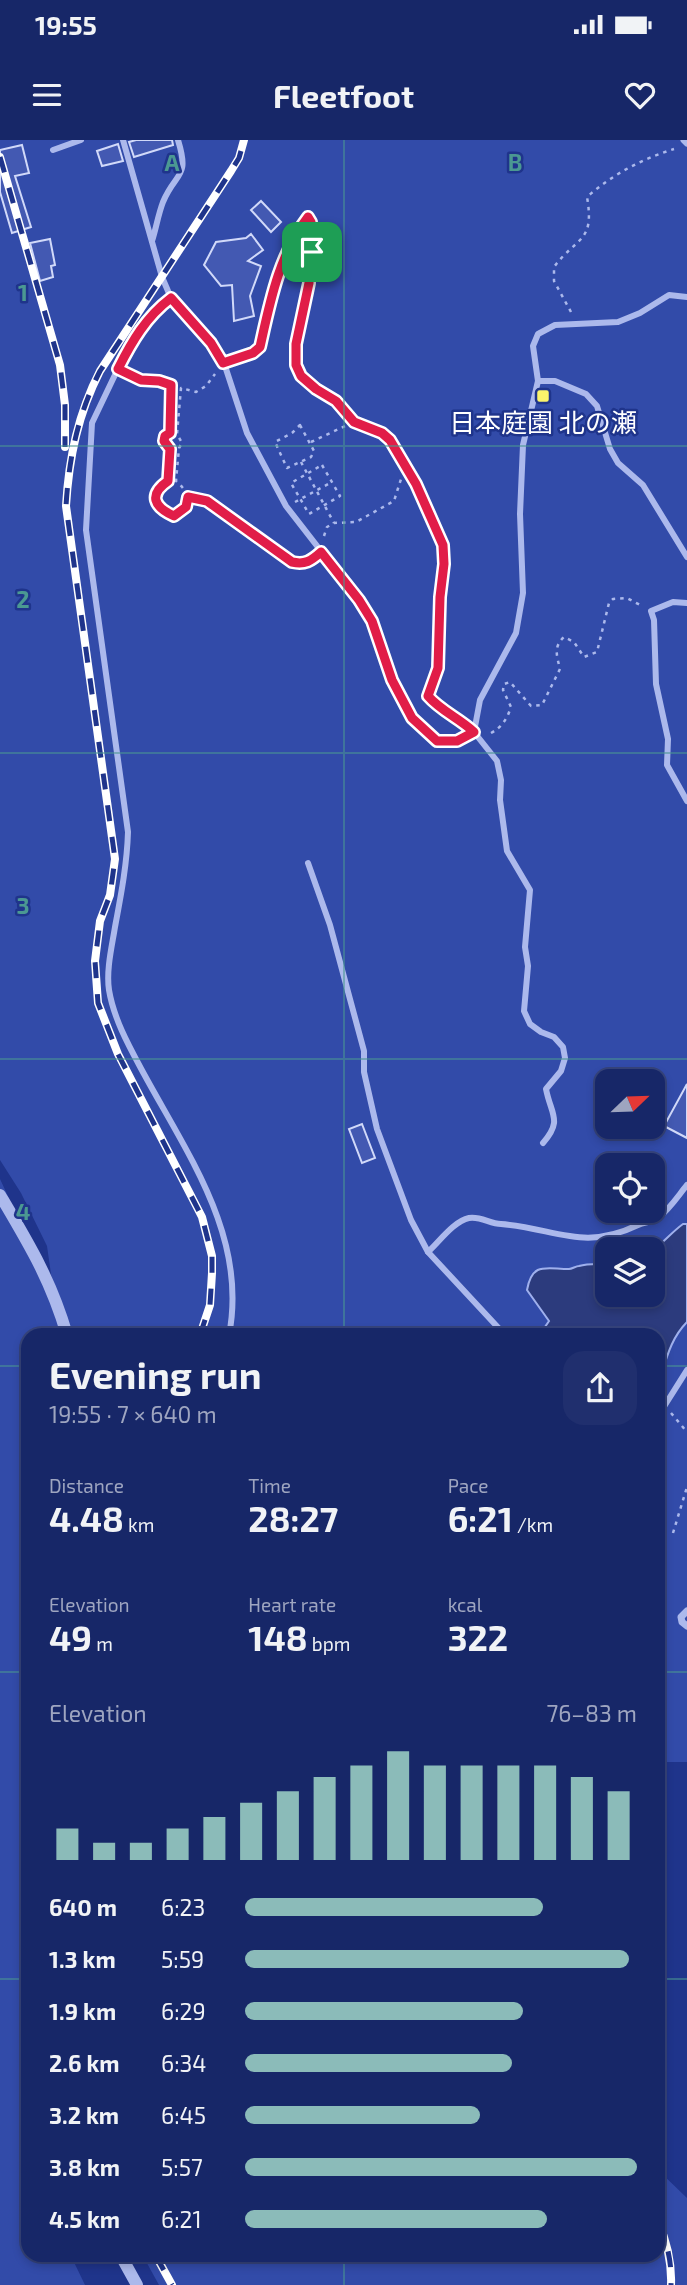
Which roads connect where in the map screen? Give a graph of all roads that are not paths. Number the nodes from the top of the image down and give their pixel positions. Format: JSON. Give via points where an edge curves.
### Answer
{"nodes":[{"id":1,"x":81,"y":140,"type":"edge"},
{"id":2,"x":124,"y":140,"type":"edge"},
{"id":3,"x":178,"y":140,"type":"edge"},
{"id":4,"x":53,"y":150,"type":"dead end"},
{"id":5,"x":152,"y":241,"type":"junction"},
{"id":6,"x":687,"y":297,"type":"edge"},
{"id":7,"x":171,"y":298,"type":"junction"},
{"id":8,"x":223,"y":363,"type":"junction"},
{"id":9,"x":538,"y":381,"type":"junction"},
{"id":10,"x":687,"y":558,"type":"edge"},
{"id":11,"x":687,"y":603,"type":"edge"},
{"id":12,"x":474,"y":732,"type":"junction"},
{"id":13,"x":687,"y":801,"type":"edge"},
{"id":14,"x":308,"y":863,"type":"dead end"},
{"id":15,"x":543,"y":1143,"type":"dead end"},
{"id":16,"x":687,"y":1185,"type":"edge"},
{"id":17,"x":0,"y":1195,"type":"edge"},
{"id":18,"x":428,"y":1252,"type":"junction"},
{"id":19,"x":65,"y":1328,"type":"edge"},
{"id":20,"x":230,"y":1328,"type":"edge"},
{"id":21,"x":499,"y":1328,"type":"edge"},
{"id":22,"x":687,"y":1370,"type":"edge"},
{"id":23,"x":665,"y":1405,"type":"edge"},
{"id":24,"x":687,"y":1611,"type":"edge"},
{"id":25,"x":687,"y":1626,"type":"edge"},
{"id":26,"x":124,"y":2262,"type":"edge"},
{"id":27,"x":137,"y":2285,"type":"edge"}],
"edges":[{"from":1,"to":4,"type":"street"},
{"from":2,"to":5,"type":"street"},
{"from":3,"to":5,"type":"street","via":[[184,170],[164,201]]},
{"from":5,"to":7,"type":"street"},
{"from":6,"to":9,"type":"street","via":[[668,295],[618,322],[555,325],[538,334],[533,346]]},
{"from":7,"to":8,"type":"street"},
{"from":7,"to":20,"type":"street","via":[[134,335],[92,423],[86,530],[128,832],[109,989],[130,1048],[207,1188],[224,1233],[234,1307]]},
{"from":8,"to":12,"type":"street","via":[[247,433],[286,506],[372,621],[392,680],[412,718],[437,741],[457,741]]},
{"from":8,"to":12,"type":"street","via":[[260,347],[280,271],[293,238],[308,217],[309,283],[296,365],[301,376],[336,401],[354,422],[390,440],[435,523],[444,564],[438,668],[428,696]]},
{"from":9,"to":10,"type":"street","via":[[555,381],[586,394],[597,406],[618,463],[643,485]]},
{"from":9,"to":12,"type":"street","via":[[523,444],[523,593],[516,633],[480,700]]},
{"from":11,"to":13,"type":"street","via":[[673,602],[651,611],[656,684],[668,739],[667,765]]},
{"from":12,"to":15,"type":"street","via":[[496,761],[507,851],[530,890],[524,1011],[530,1024],[554,1037],[565,1058],[547,1089],[555,1124]]},
{"from":14,"to":18,"type":"street","via":[[364,1051],[377,1129]]},
{"from":16,"to":18,"type":"street","via":[[657,1220],[621,1234],[566,1237],[467,1218]]},
{"from":17,"to":19,"type":"street","via":[[42,1265]]},
{"from":18,"to":21,"type":"street"},
{"from":22,"to":23,"type":"street"},
{"from":24,"to":25,"type":"street","via":[[681,1617]]},
{"from":26,"to":27,"type":"street"}]}
